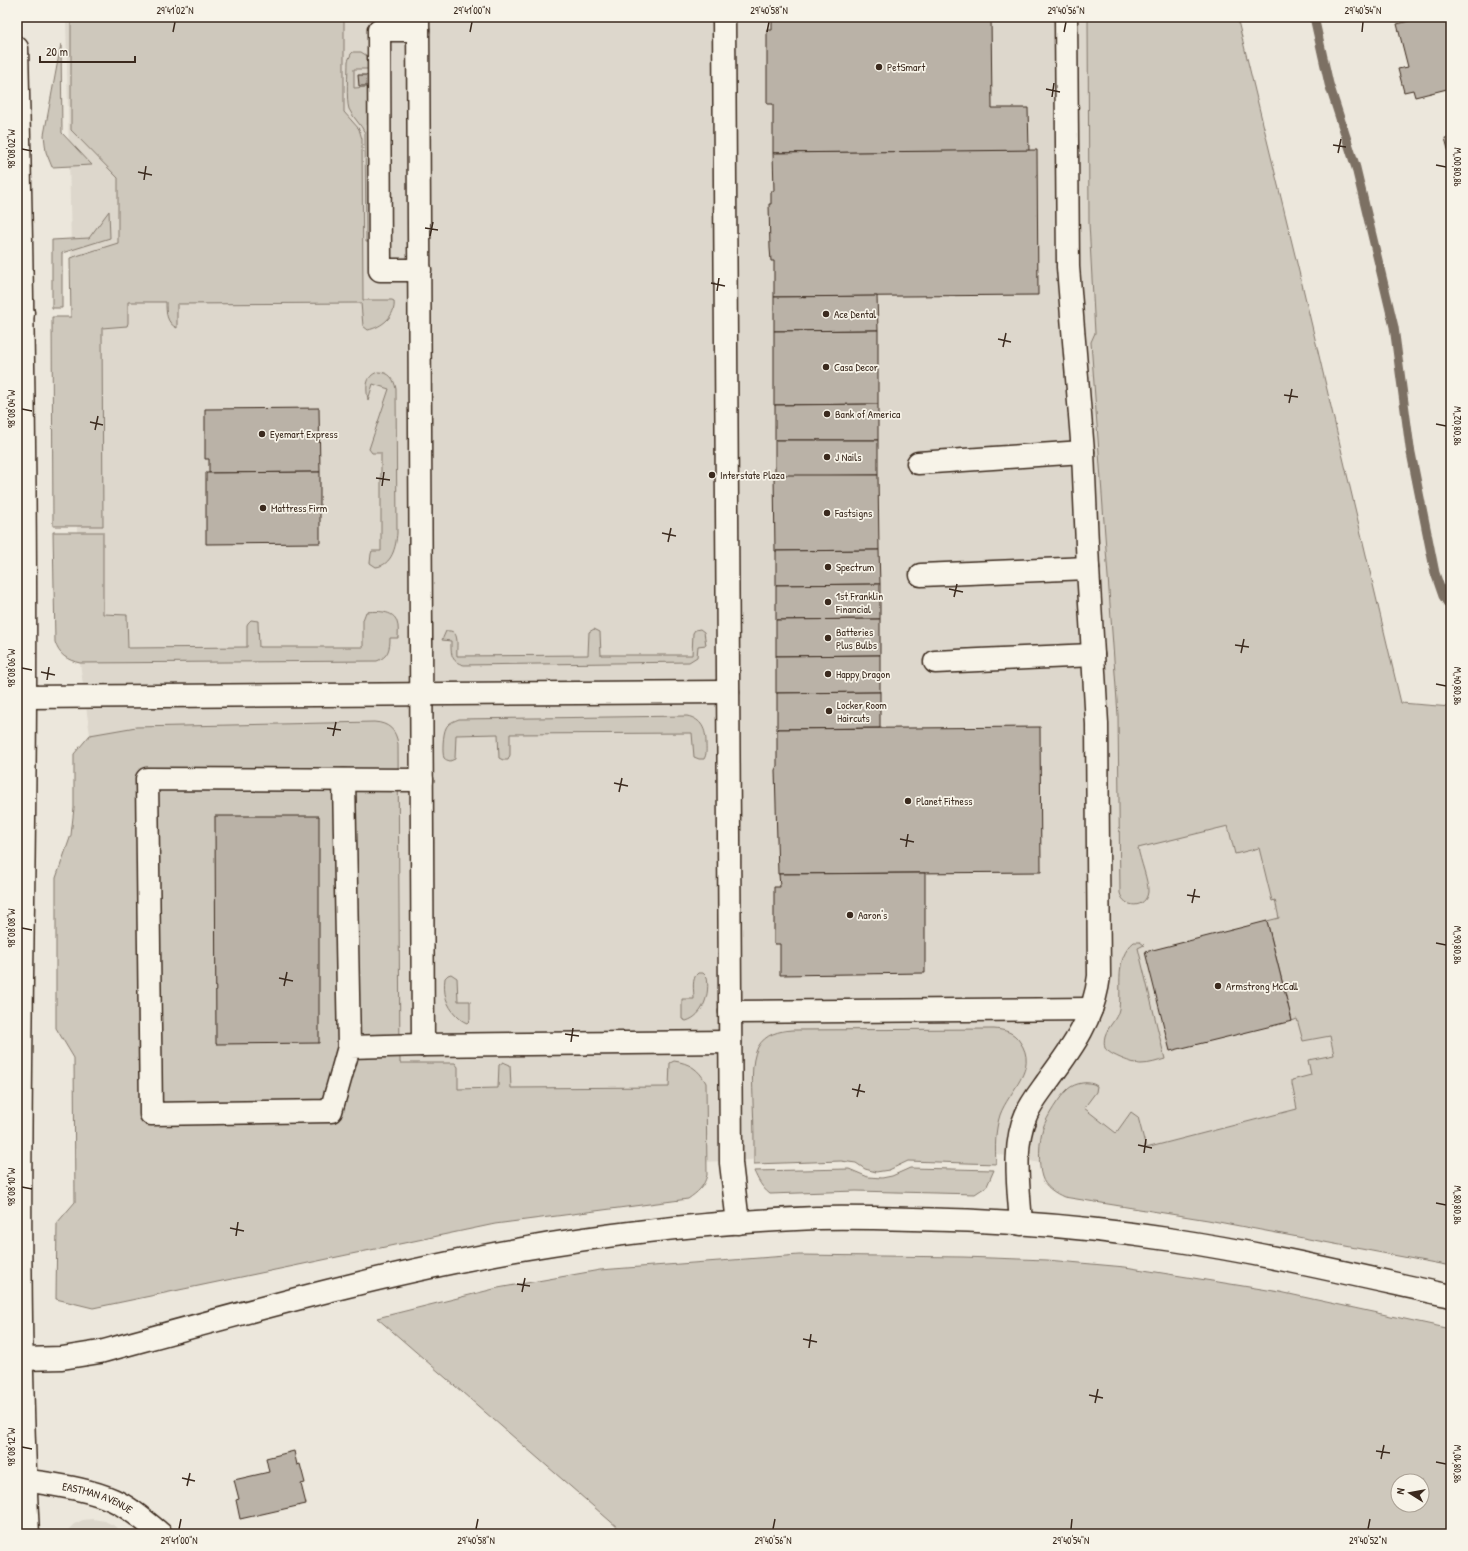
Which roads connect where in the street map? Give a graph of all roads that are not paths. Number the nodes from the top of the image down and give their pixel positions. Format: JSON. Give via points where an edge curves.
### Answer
{"nodes":[{"id":1,"x":724,"y":17,"type":"edge"},
{"id":2,"x":1066,"y":17,"type":"edge"},
{"id":3,"x":418,"y":24,"type":"edge"},
{"id":4,"x":17,"y":48,"type":"edge"},
{"id":5,"x":420,"y":270,"type":"junction"},
{"id":6,"x":23,"y":313,"type":"junction"},
{"id":7,"x":17,"y":341,"type":"edge"},
{"id":8,"x":1083,"y":452,"type":"junction"},
{"id":9,"x":918,"y":463,"type":"dead end"},
{"id":10,"x":1088,"y":568,"type":"junction"},
{"id":11,"x":921,"y":574,"type":"dead end"},
{"id":12,"x":1093,"y":655,"type":"junction"},
{"id":13,"x":934,"y":662,"type":"dead end"},
{"id":14,"x":728,"y":692,"type":"junction"},
{"id":15,"x":422,"y":694,"type":"junction"},
{"id":16,"x":25,"y":697,"type":"junction"},
{"id":17,"x":344,"y":780,"type":"junction"},
{"id":18,"x":422,"y":780,"type":"junction"},
{"id":19,"x":1091,"y":1009,"type":"junction"},
{"id":20,"x":730,"y":1012,"type":"junction"},
{"id":21,"x":730,"y":1042,"type":"junction"},
{"id":22,"x":424,"y":1045,"type":"junction"},
{"id":23,"x":349,"y":1047,"type":"junction"},
{"id":24,"x":738,"y":1223,"type":"junction"},
{"id":25,"x":1021,"y":1224,"type":"junction"},
{"id":26,"x":1451,"y":1296,"type":"edge"},
{"id":27,"x":22,"y":1359,"type":"junction"},
{"id":28,"x":25,"y":1480,"type":"junction"},
{"id":29,"x":28,"y":1534,"type":"edge"},
{"id":30,"x":161,"y":1534,"type":"edge"}],
"edges":[{"from":1,"to":14,"type":"main road"},
{"from":2,"to":8,"type":"main road","via":[[1068,267]]},
{"from":3,"to":5,"type":"main road"},
{"from":3,"to":5,"type":"main road","via":[[379,30],[380,270]]},
{"from":4,"to":6,"type":"main road"},
{"from":5,"to":15,"type":"main road"},
{"from":6,"to":7,"type":"main road"},
{"from":6,"to":16,"type":"main road"},
{"from":8,"to":9,"type":"main road"},
{"from":8,"to":10,"type":"main road"},
{"from":10,"to":11,"type":"main road"},
{"from":10,"to":12,"type":"main road"},
{"from":12,"to":13,"type":"main road"},
{"from":12,"to":19,"type":"main road","via":[[1097,724],[1099,976]]},
{"from":14,"to":15,"type":"main road"},
{"from":14,"to":20,"type":"main road"},
{"from":15,"to":16,"type":"main road"},
{"from":15,"to":18,"type":"main road"},
{"from":16,"to":27,"type":"main road","via":[[20,1116]]},
{"from":17,"to":18,"type":"main road"},
{"from":17,"to":23,"type":"main road"},
{"from":17,"to":23,"type":"main road","via":[[147,779],[151,1114],[331,1111]]},
{"from":18,"to":22,"type":"main road"},
{"from":19,"to":20,"type":"main road"},
{"from":19,"to":25,"type":"main road","via":[[1077,1041],[1035,1098],[1020,1132]]},
{"from":20,"to":21,"type":"main road"},
{"from":21,"to":22,"type":"main road"},
{"from":21,"to":24,"type":"main road","via":[[731,1163]]},
{"from":22,"to":23,"type":"main road"},
{"from":24,"to":25,"type":"main road","via":[[856,1218],[951,1219]]},
{"from":24,"to":27,"type":"main road","via":[[603,1236],[522,1249],[347,1286],[100,1352],[62,1358]]},
{"from":25,"to":26,"type":"main road","via":[[1175,1240]]},
{"from":27,"to":28,"type":"main road"},
{"from":28,"to":29,"type":"main road"},
{"from":28,"to":30,"type":"main road","name":"EASTMAN AVENUE","via":[[82,1490],[114,1500]]}]}
